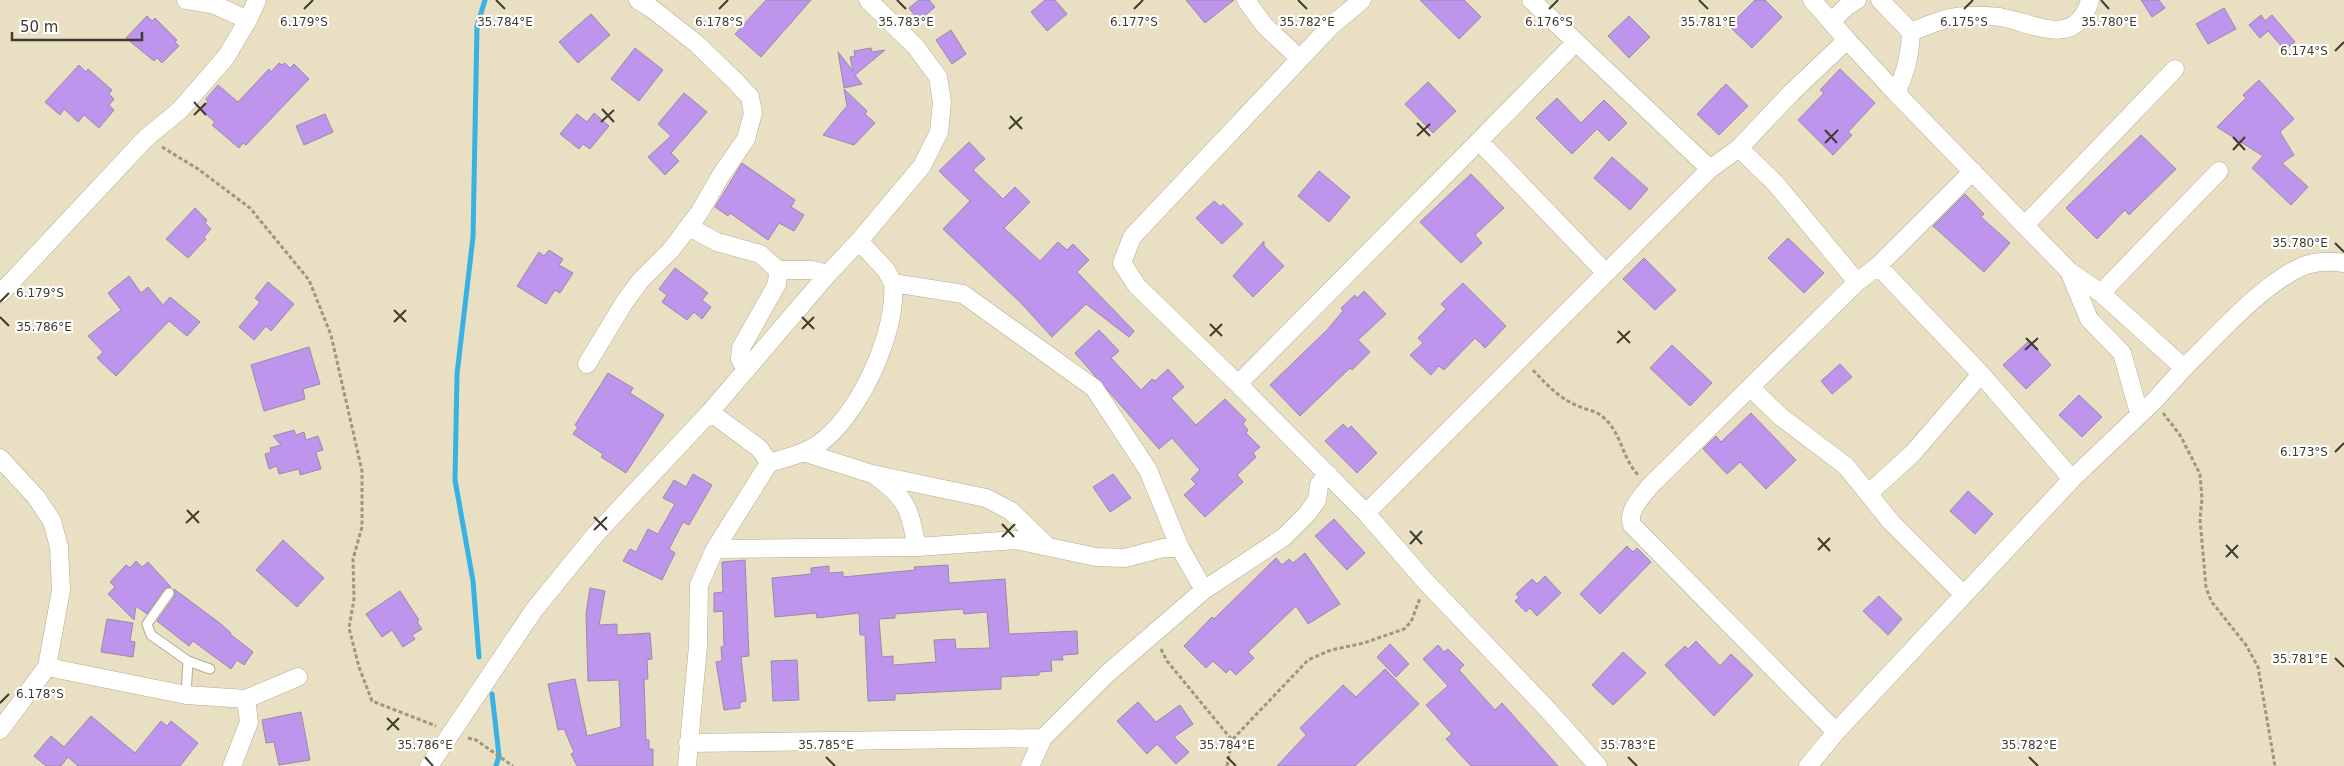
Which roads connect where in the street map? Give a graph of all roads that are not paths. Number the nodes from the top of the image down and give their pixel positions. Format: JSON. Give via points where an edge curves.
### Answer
{"nodes":[{"id":1,"x":186,"y":0,"type":"edge"},
{"id":2,"x":257,"y":0,"type":"edge"},
{"id":3,"x":638,"y":0,"type":"edge"},
{"id":4,"x":868,"y":0,"type":"edge"},
{"id":5,"x":1246,"y":0,"type":"edge"},
{"id":6,"x":1362,"y":0,"type":"edge"},
{"id":7,"x":1531,"y":0,"type":"edge"},
{"id":8,"x":1812,"y":0,"type":"edge"},
{"id":9,"x":1857,"y":0,"type":"edge"},
{"id":10,"x":1880,"y":0,"type":"edge"},
{"id":11,"x":2090,"y":0,"type":"edge"},
{"id":12,"x":248,"y":20,"type":"junction"},
{"id":13,"x":1831,"y":22,"type":"junction"},
{"id":14,"x":1911,"y":32,"type":"junction"},
{"id":15,"x":1847,"y":40,"type":"junction"},
{"id":16,"x":1576,"y":42,"type":"junction"},
{"id":17,"x":1300,"y":58,"type":"junction"},
{"id":18,"x":2175,"y":69,"type":"dead end"},
{"id":19,"x":1896,"y":93,"type":"junction"},
{"id":20,"x":1479,"y":141,"type":"junction"},
{"id":21,"x":1738,"y":148,"type":"junction"},
{"id":22,"x":1710,"y":169,"type":"junction"},
{"id":23,"x":1973,"y":171,"type":"junction"},
{"id":24,"x":2219,"y":171,"type":"dead end"},
{"id":25,"x":2025,"y":225,"type":"junction"},
{"id":26,"x":689,"y":227,"type":"junction"},
{"id":27,"x":860,"y":241,"type":"junction"},
{"id":28,"x":2344,"y":263,"type":"edge"},
{"id":29,"x":1878,"y":266,"type":"junction"},
{"id":30,"x":778,"y":270,"type":"junction"},
{"id":31,"x":2069,"y":270,"type":"junction"},
{"id":32,"x":1606,"y":273,"type":"junction"},
{"id":33,"x":828,"y":274,"type":"junction"},
{"id":34,"x":893,"y":282,"type":"junction"},
{"id":35,"x":1857,"y":282,"type":"junction"},
{"id":36,"x":2101,"y":293,"type":"junction"},
{"id":37,"x":0,"y":294,"type":"edge"},
{"id":38,"x":587,"y":364,"type":"dead end"},
{"id":39,"x":2184,"y":368,"type":"junction"},
{"id":40,"x":745,"y":369,"type":"junction"},
{"id":41,"x":1981,"y":374,"type":"junction"},
{"id":42,"x":1238,"y":384,"type":"junction"},
{"id":43,"x":1750,"y":388,"type":"junction"},
{"id":44,"x":710,"y":412,"type":"junction"},
{"id":45,"x":2139,"y":413,"type":"junction"},
{"id":46,"x":804,"y":452,"type":"junction"},
{"id":47,"x":0,"y":458,"type":"edge"},
{"id":48,"x":769,"y":463,"type":"junction"},
{"id":49,"x":872,"y":474,"type":"junction"},
{"id":50,"x":1328,"y":474,"type":"junction"},
{"id":51,"x":2072,"y":479,"type":"junction"},
{"id":52,"x":1868,"y":494,"type":"junction"},
{"id":53,"x":1366,"y":512,"type":"junction"},
{"id":54,"x":917,"y":547,"type":"junction"},
{"id":55,"x":1048,"y":548,"type":"junction"},
{"id":56,"x":1180,"y":548,"type":"junction"},
{"id":57,"x":715,"y":549,"type":"junction"},
{"id":58,"x":1204,"y":590,"type":"junction"},
{"id":59,"x":169,"y":592,"type":"dead end"},
{"id":60,"x":1964,"y":595,"type":"junction"},
{"id":61,"x":188,"y":661,"type":"junction"},
{"id":62,"x":46,"y":667,"type":"junction"},
{"id":63,"x":210,"y":670,"type":"dead end"},
{"id":64,"x":298,"y":677,"type":"dead end"},
{"id":65,"x":186,"y":695,"type":"junction"},
{"id":66,"x":246,"y":699,"type":"junction"},
{"id":67,"x":0,"y":730,"type":"edge"},
{"id":68,"x":1836,"y":732,"type":"junction"},
{"id":69,"x":1043,"y":738,"type":"junction"},
{"id":70,"x":688,"y":743,"type":"junction"},
{"id":71,"x":232,"y":766,"type":"edge"},
{"id":72,"x":429,"y":766,"type":"edge"},
{"id":73,"x":687,"y":766,"type":"edge"},
{"id":74,"x":1030,"y":766,"type":"edge"},
{"id":75,"x":1598,"y":766,"type":"edge"},
{"id":76,"x":1808,"y":766,"type":"edge"}],
"edges":[{"from":1,"to":12,"type":"street","via":[[215,5]]},
{"from":2,"to":12,"type":"street"},
{"from":3,"to":26,"type":"street","via":[[696,44],[750,97],[753,113],[746,139]]},
{"from":4,"to":27,"type":"street","via":[[916,47],[938,77],[942,102],[939,132],[922,166]]},
{"from":5,"to":17,"type":"street","via":[[1264,25]]},
{"from":6,"to":17,"type":"street"},
{"from":7,"to":16,"type":"street"},
{"from":8,"to":13,"type":"street"},
{"from":9,"to":13,"type":"street"},
{"from":10,"to":14,"type":"street"},
{"from":11,"to":14,"type":"street","via":[[2081,20],[2066,29],[2050,31],[1999,17],[1965,16]]},
{"from":12,"to":37,"type":"street","via":[[226,56],[180,110],[146,138]]},
{"from":13,"to":15,"type":"street"},
{"from":14,"to":19,"type":"street","via":[[1906,72]]},
{"from":15,"to":19,"type":"street"},
{"from":15,"to":21,"type":"street"},
{"from":16,"to":20,"type":"street"},
{"from":16,"to":22,"type":"street"},
{"from":17,"to":42,"type":"street","via":[[1132,237],[1122,263],[1136,286]]},
{"from":18,"to":25,"type":"street"},
{"from":19,"to":23,"type":"street"},
{"from":20,"to":32,"type":"street"},
{"from":20,"to":42,"type":"street"},
{"from":21,"to":22,"type":"street"},
{"from":21,"to":35,"type":"street","via":[[1776,184]]},
{"from":22,"to":32,"type":"street"},
{"from":23,"to":25,"type":"street"},
{"from":23,"to":29,"type":"street"},
{"from":24,"to":36,"type":"street"},
{"from":25,"to":31,"type":"street"},
{"from":26,"to":30,"type":"street","via":[[717,242],[760,254]]},
{"from":26,"to":38,"type":"street","via":[[624,303]]},
{"from":27,"to":33,"type":"street"},
{"from":27,"to":34,"type":"street"},
{"from":28,"to":39,"type":"street","via":[[2328,261],[2307,265],[2283,277]]},
{"from":29,"to":35,"type":"street"},
{"from":29,"to":41,"type":"street"},
{"from":30,"to":33,"type":"street","via":[[812,270]]},
{"from":30,"to":40,"type":"street","via":[[777,284],[742,348],[740,360]]},
{"from":31,"to":36,"type":"street"},
{"from":31,"to":45,"type":"street","via":[[2089,319],[2122,354]]},
{"from":32,"to":53,"type":"street"},
{"from":33,"to":40,"type":"street"},
{"from":34,"to":46,"type":"street","via":[[894,300],[887,331],[864,385],[850,410],[824,440]]},
{"from":34,"to":56,"type":"street","via":[[963,294],[1094,388],[1148,470]]},
{"from":35,"to":43,"type":"street"},
{"from":36,"to":39,"type":"street"},
{"from":39,"to":45,"type":"street"},
{"from":40,"to":44,"type":"street"},
{"from":41,"to":51,"type":"street"},
{"from":41,"to":52,"type":"street","via":[[1913,452]]},
{"from":42,"to":50,"type":"street"},
{"from":43,"to":52,"type":"street","via":[[1781,417],[1846,466]]},
{"from":43,"to":68,"type":"street","via":[[1649,487],[1631,512],[1630,519],[1632,525]]},
{"from":44,"to":48,"type":"street","via":[[760,449]]},
{"from":44,"to":72,"type":"street","via":[[595,535],[534,610]]},
{"from":45,"to":51,"type":"street"},
{"from":46,"to":48,"type":"street"},
{"from":46,"to":49,"type":"street"},
{"from":47,"to":62,"type":"street","via":[[36,497],[52,521],[59,547],[61,590]]},
{"from":48,"to":57,"type":"street"},
{"from":49,"to":54,"type":"street","via":[[902,499],[909,511]]},
{"from":49,"to":55,"type":"street","via":[[986,498],[1011,511]]},
{"from":50,"to":53,"type":"street"},
{"from":50,"to":58,"type":"street","via":[[1319,485],[1317,500],[1284,537]]},
{"from":51,"to":60,"type":"street"},
{"from":52,"to":60,"type":"street","via":[[1890,522]]},
{"from":53,"to":75,"type":"street","via":[[1426,582]]},
{"from":54,"to":55,"type":"street","via":[[1016,540]]},
{"from":54,"to":57,"type":"street"},
{"from":55,"to":56,"type":"street","via":[[1096,557],[1125,558],[1163,548]]},
{"from":56,"to":58,"type":"street"},
{"from":57,"to":70,"type":"street","via":[[699,585],[698,646]]},
{"from":58,"to":69,"type":"street","via":[[1108,673]]},
{"from":59,"to":61,"type":"lane","via":[[148,624],[151,635]]},
{"from":60,"to":68,"type":"street"},
{"from":61,"to":63,"type":"lane"},
{"from":61,"to":65,"type":"lane"},
{"from":62,"to":65,"type":"street"},
{"from":62,"to":67,"type":"street"},
{"from":64,"to":66,"type":"street"},
{"from":65,"to":66,"type":"street"},
{"from":66,"to":71,"type":"street","via":[[249,722]]},
{"from":68,"to":76,"type":"street"},
{"from":69,"to":70,"type":"street"},
{"from":69,"to":74,"type":"street"},
{"from":70,"to":73,"type":"street"}]}
